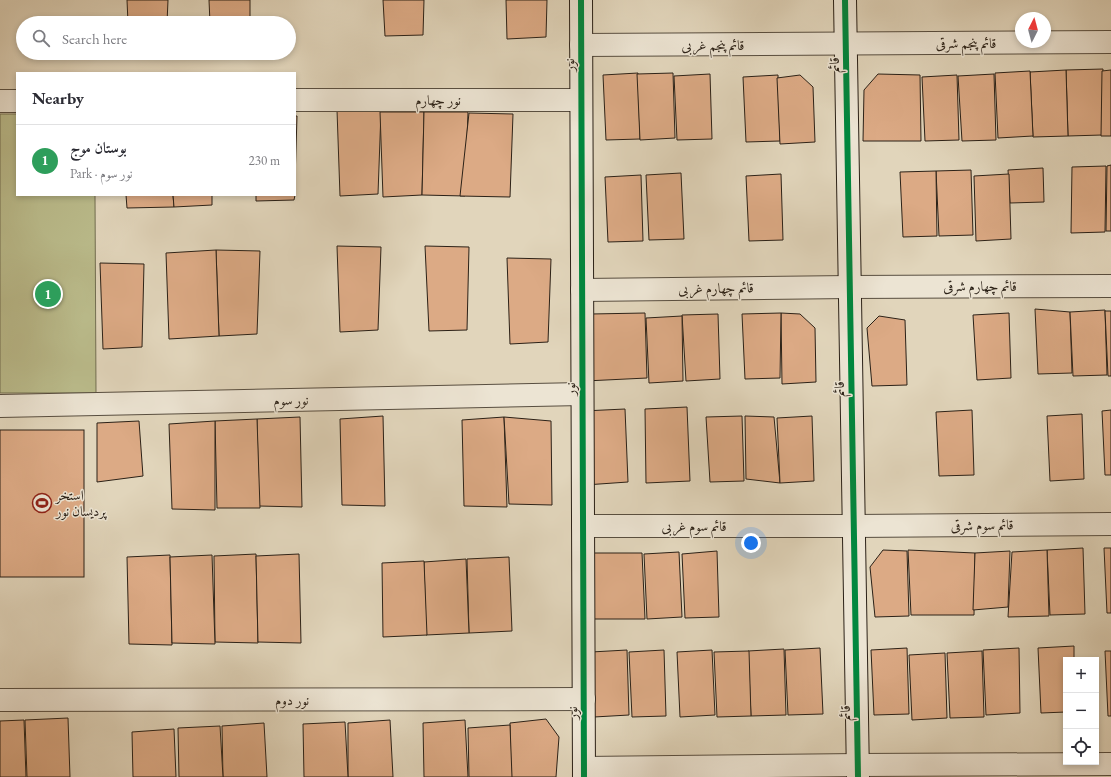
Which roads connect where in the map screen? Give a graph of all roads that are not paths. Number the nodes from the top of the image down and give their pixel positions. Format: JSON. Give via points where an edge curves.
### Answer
{"nodes":[{"id":1,"x":580,"y":0,"type":"edge"},
{"id":2,"x":845,"y":0,"type":"edge"},
{"id":3,"x":1111,"y":42,"type":"edge"},
{"id":4,"x":845,"y":44,"type":"junction"},
{"id":5,"x":581,"y":45,"type":"junction"},
{"id":6,"x":296,"y":100,"type":"edge"},
{"id":7,"x":581,"y":100,"type":"junction"},
{"id":8,"x":0,"y":101,"type":"edge"},
{"id":9,"x":16,"y":101,"type":"edge"},
{"id":10,"x":1111,"y":286,"type":"edge"},
{"id":11,"x":849,"y":287,"type":"junction"},
{"id":12,"x":582,"y":290,"type":"junction"},
{"id":13,"x":582,"y":394,"type":"junction"},
{"id":14,"x":0,"y":406,"type":"edge"},
{"id":15,"x":1111,"y":524,"type":"edge"},
{"id":16,"x":583,"y":526,"type":"junction"},
{"id":17,"x":854,"y":526,"type":"junction"},
{"id":18,"x":584,"y":699,"type":"junction"},
{"id":19,"x":0,"y":700,"type":"edge"},
{"id":20,"x":1111,"y":764,"type":"edge"},
{"id":21,"x":858,"y":771,"type":"edge"},
{"id":22,"x":584,"y":773,"type":"edge"}],
"edges":[{"from":1,"to":5,"type":"street","name":"نور"},
{"from":2,"to":4,"type":"street","name":"قائم"},
{"from":3,"to":4,"type":"street","name":"قائم پنجم شرقی"},
{"from":4,"to":5,"type":"street","name":"قائم پنجم غربی"},
{"from":4,"to":11,"type":"street","name":"قائم"},
{"from":5,"to":7,"type":"street","name":"نور"},
{"from":6,"to":7,"type":"street","name":"نور چهارم"},
{"from":7,"to":12,"type":"street","name":"نور"},
{"from":8,"to":9,"type":"street"},
{"from":10,"to":11,"type":"street","name":"قائم چهارم شرقی"},
{"from":11,"to":12,"type":"street","name":"قائم چهارم غربی"},
{"from":11,"to":17,"type":"street","name":"قائم"},
{"from":12,"to":13,"type":"street","name":"نور"},
{"from":13,"to":14,"type":"street","name":"نور سوم"},
{"from":13,"to":16,"type":"street","name":"نور"},
{"from":15,"to":17,"type":"street","name":"قائم سوم شرقی"},
{"from":16,"to":17,"type":"street","name":"قائم سوم غربی"},
{"from":16,"to":18,"type":"street","name":"نور"},
{"from":17,"to":21,"type":"street","name":"قائم"},
{"from":18,"to":19,"type":"street","name":"نور دوم"},
{"from":18,"to":22,"type":"street","name":"نور"},
{"from":20,"to":21,"type":"street"},
{"from":21,"to":22,"type":"street"}]}
